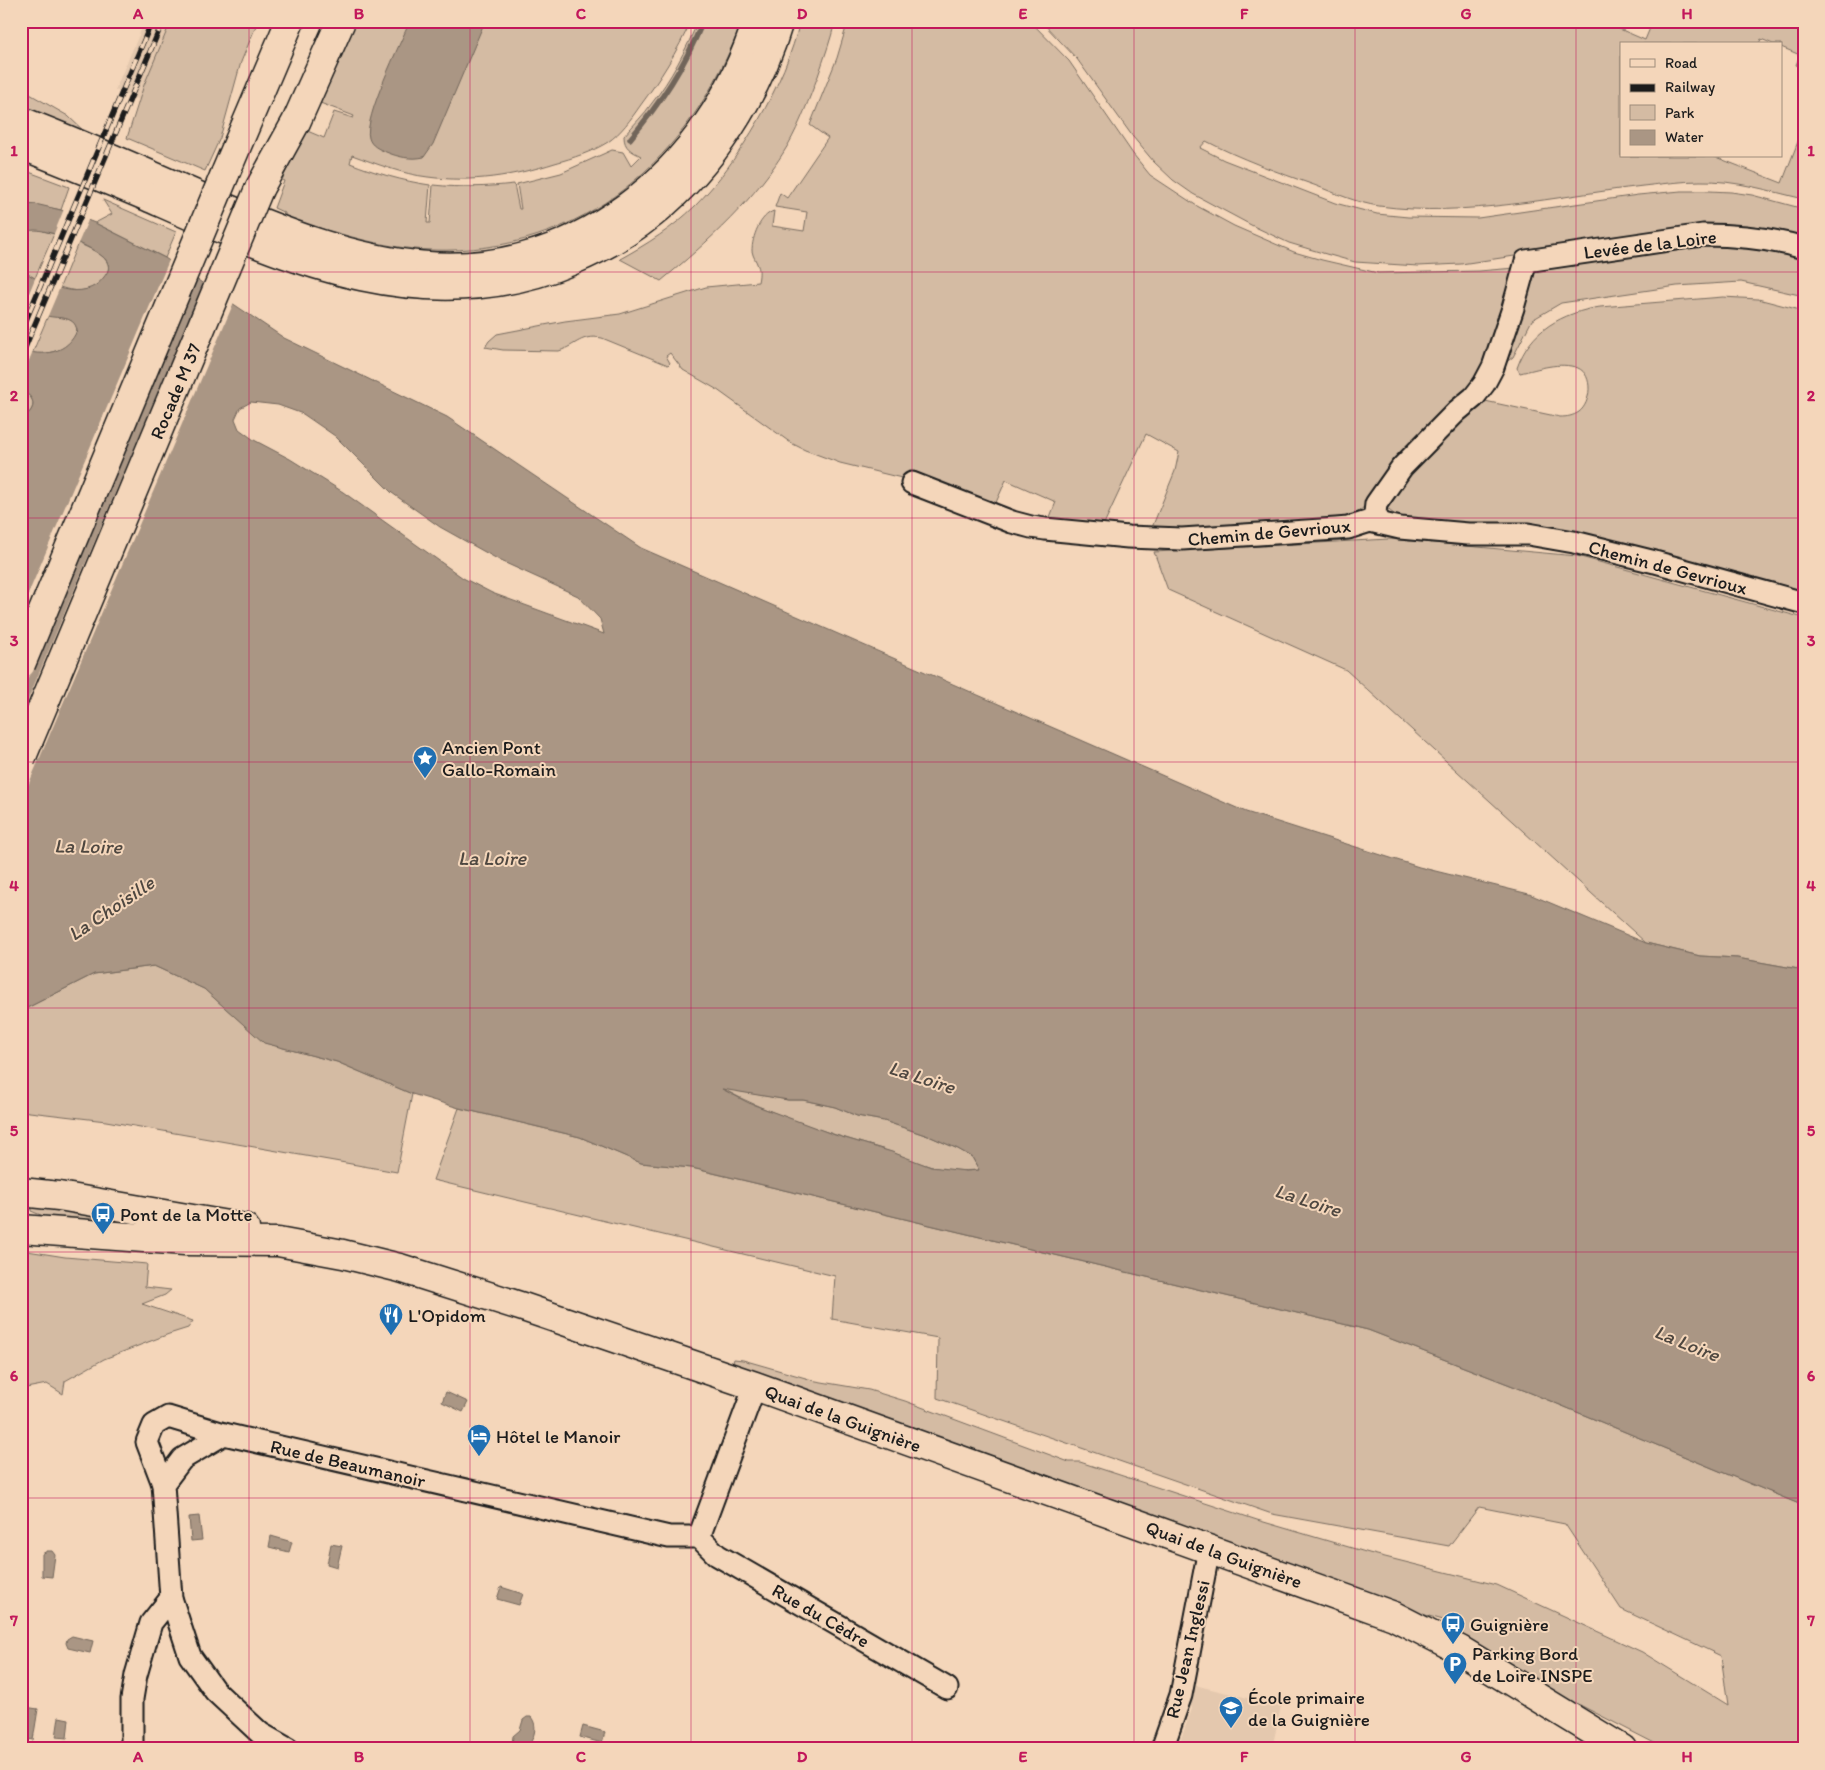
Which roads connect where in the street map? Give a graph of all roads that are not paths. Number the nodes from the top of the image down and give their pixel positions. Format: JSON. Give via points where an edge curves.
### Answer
{"nodes":[{"id":1,"x":290,"y":21,"type":"edge"},
{"id":2,"x":324,"y":21,"type":"edge"},
{"id":3,"x":341,"y":21,"type":"edge"},
{"id":4,"x":757,"y":21,"type":"edge"},
{"id":5,"x":779,"y":21,"type":"edge"},
{"id":6,"x":21,"y":121,"type":"edge"},
{"id":7,"x":21,"y":145,"type":"edge"},
{"id":8,"x":259,"y":189,"type":"junction"},
{"id":9,"x":1804,"y":248,"type":"edge"},
{"id":10,"x":912,"y":483,"type":"dead end"},
{"id":11,"x":1380,"y":522,"type":"junction"},
{"id":12,"x":1804,"y":603,"type":"edge"},
{"id":13,"x":21,"y":664,"type":"edge"},
{"id":14,"x":21,"y":759,"type":"edge"},
{"id":15,"x":21,"y":1192,"type":"edge"},
{"id":16,"x":21,"y":1229,"type":"edge"},
{"id":17,"x":278,"y":1242,"type":"junction"},
{"id":18,"x":755,"y":1386,"type":"junction"},
{"id":19,"x":224,"y":1434,"type":"junction"},
{"id":20,"x":163,"y":1484,"type":"junction"},
{"id":21,"x":699,"y":1537,"type":"junction"},
{"id":22,"x":1209,"y":1549,"type":"junction"},
{"id":23,"x":171,"y":1598,"type":"junction"},
{"id":24,"x":947,"y":1688,"type":"dead end"},
{"id":25,"x":132,"y":1749,"type":"edge"},
{"id":26,"x":288,"y":1749,"type":"edge"},
{"id":27,"x":1162,"y":1749,"type":"edge"},
{"id":28,"x":1622,"y":1749,"type":"edge"}],
"edges":[{"from":1,"to":13,"type":"main road","name":"Rocade M 37","bridge":true},
{"from":2,"to":8,"type":"main road","name":"Rocade M 37"},
{"from":3,"to":8,"type":"main road","via":[[296,122]]},
{"from":4,"to":6,"type":"main road","via":[[743,60],[710,119],[690,146],[642,196],[565,243],[480,265],[412,265],[334,249],[271,227]]},
{"from":5,"to":7,"type":"main road","via":[[765,61],[734,120],[714,149],[668,200],[614,240],[552,269],[520,279],[443,287],[354,276],[234,234]]},
{"from":8,"to":14,"type":"main road","name":"Rocade M 37","bridge":true},
{"from":9,"to":11,"type":"street","name":"Levée de la Loire","via":[[1760,237],[1703,235],[1526,261],[1496,359],[1484,384],[1402,467],[1376,504],[1374,513]]},
{"from":10,"to":11,"type":"street","name":"Chemin de Gevrioux","via":[[1031,527],[1128,537],[1206,538],[1348,528],[1365,521]]},
{"from":11,"to":12,"type":"street","name":"Chemin de Gevrioux","via":[[1400,528],[1468,534],[1528,534],[1574,542]]},
{"from":15,"to":17,"type":"main road","via":[[249,1229]]},
{"from":16,"to":17,"type":"main road","name":"Quai de la Guignière","via":[[184,1241]]},
{"from":17,"to":18,"type":"main road","name":"Quai de la Guignière","via":[[400,1268]]},
{"from":18,"to":21,"type":"street"},
{"from":18,"to":22,"type":"main road","name":"Quai de la Guignière"},
{"from":19,"to":20,"type":"street","via":[[182,1459]]},
{"from":19,"to":20,"type":"street","name":"Rue de Beaumanoir","via":[[168,1417],[154,1425],[147,1442]]},
{"from":19,"to":21,"type":"street","name":"Rue de Beaumanoir","via":[[669,1537]]},
{"from":20,"to":23,"type":"street"},
{"from":21,"to":24,"type":"street","name":"Rue du Cèdre","via":[[717,1555]]},
{"from":22,"to":27,"type":"street","name":"Rue Jean Inglessi","via":[[1181,1695]]},
{"from":22,"to":28,"type":"main road","name":"Quai de la Guignière","via":[[1362,1603],[1428,1632]]},
{"from":23,"to":25,"type":"street","via":[[151,1623],[136,1675],[132,1699]]},
{"from":23,"to":26,"type":"street","via":[[190,1656],[215,1691],[260,1733]]}]}
